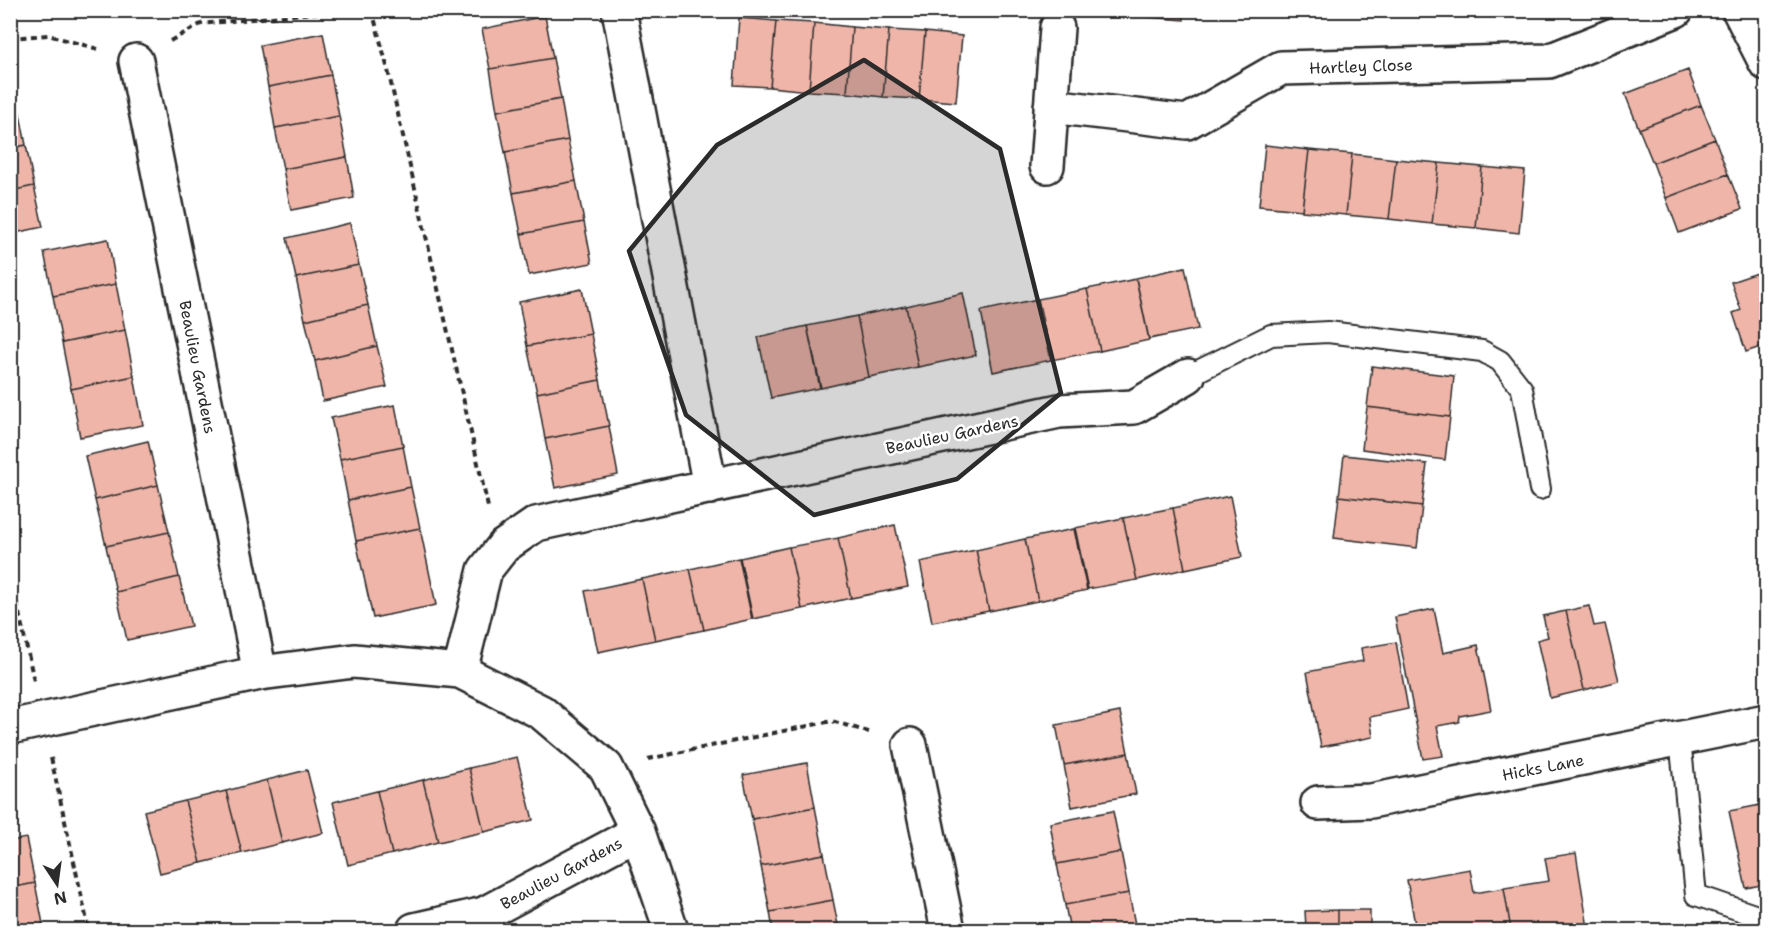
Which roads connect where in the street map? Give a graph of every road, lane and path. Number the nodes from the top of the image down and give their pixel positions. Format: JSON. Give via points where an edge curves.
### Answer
{"nodes":[{"id":1,"x":343,"y":10,"type":"edge"},
{"id":2,"x":372,"y":10,"type":"edge"},
{"id":3,"x":619,"y":10,"type":"edge"},
{"id":4,"x":1676,"y":10,"type":"edge"},
{"id":5,"x":1739,"y":10,"type":"edge"},
{"id":6,"x":1058,"y":19,"type":"edge"},
{"id":7,"x":10,"y":38,"type":"edge"},
{"id":8,"x":136,"y":60,"type":"junction"},
{"id":9,"x":1767,"y":63,"type":"edge"},
{"id":10,"x":1051,"y":106,"type":"junction"},
{"id":11,"x":1047,"y":166,"type":"dead end"},
{"id":12,"x":1188,"y":376,"type":"joint"},
{"id":13,"x":710,"y":487,"type":"junction"},
{"id":14,"x":1540,"y":489,"type":"dead end"},
{"id":15,"x":504,"y":546,"type":"junction"},
{"id":16,"x":460,"y":671,"type":"junction"},
{"id":17,"x":260,"y":674,"type":"junction"},
{"id":18,"x":1767,"y":721,"type":"edge"},
{"id":19,"x":10,"y":727,"type":"edge"},
{"id":20,"x":1680,"y":739,"type":"junction"},
{"id":21,"x":909,"y":745,"type":"joint"},
{"id":22,"x":606,"y":767,"type":"junction"},
{"id":23,"x":1318,"y":802,"type":"dead end"},
{"id":24,"x":638,"y":832,"type":"junction"},
{"id":25,"x":1767,"y":919,"type":"edge"},
{"id":26,"x":414,"y":930,"type":"edge"},
{"id":27,"x":671,"y":930,"type":"edge"},
{"id":28,"x":948,"y":930,"type":"edge"}],
"edges":[{"from":1,"to":8,"type":"path","via":[[201,24]]},
{"from":2,"to":15,"type":"path","via":[[489,511]]},
{"from":3,"to":13,"type":"street"},
{"from":4,"to":10,"type":"street","name":"Hartley Close","via":[[1549,61],[1281,68],[1186,122]]},
{"from":5,"to":9,"type":"street"},
{"from":6,"to":10,"type":"street"},
{"from":7,"to":8,"type":"path","via":[[48,35]]},
{"from":8,"to":17,"type":"street","name":"Beaulieu Gardens"},
{"from":10,"to":11,"type":"street"},
{"from":12,"to":13,"type":"street","name":"Beaulieu Gardens","via":[[1134,407],[1059,411]]},
{"from":12,"to":14,"type":"lane","via":[[1271,335],[1328,332],[1482,351],[1500,361],[1522,389]]},
{"from":13,"to":15,"type":"street","name":"Beaulieu Gardens","via":[[536,524]]},
{"from":15,"to":16,"type":"street","name":"Beaulieu Gardens","via":[[485,570]]},
{"from":16,"to":17,"type":"street","name":"Beaulieu Gardens","via":[[354,661]]},
{"from":16,"to":22,"type":"street","name":"Beaulieu Gardens","via":[[541,712]]},
{"from":17,"to":19,"type":"street","name":"Beaulieu Gardens"},
{"from":18,"to":20,"type":"street","name":"Hicks Lane"},
{"from":20,"to":23,"type":"street","name":"Hicks Lane","via":[[1371,801]]},
{"from":20,"to":25,"type":"lane","via":[[1696,895]]},
{"from":21,"to":22,"type":"path","via":[[832,721]]},
{"from":21,"to":28,"type":"street"},
{"from":22,"to":24,"type":"street","name":"Beaulieu Gardens"},
{"from":24,"to":26,"type":"street","name":"Beaulieu Gardens","via":[[484,914]]},
{"from":24,"to":27,"type":"street","name":"Beaulieu Gardens"}]}
